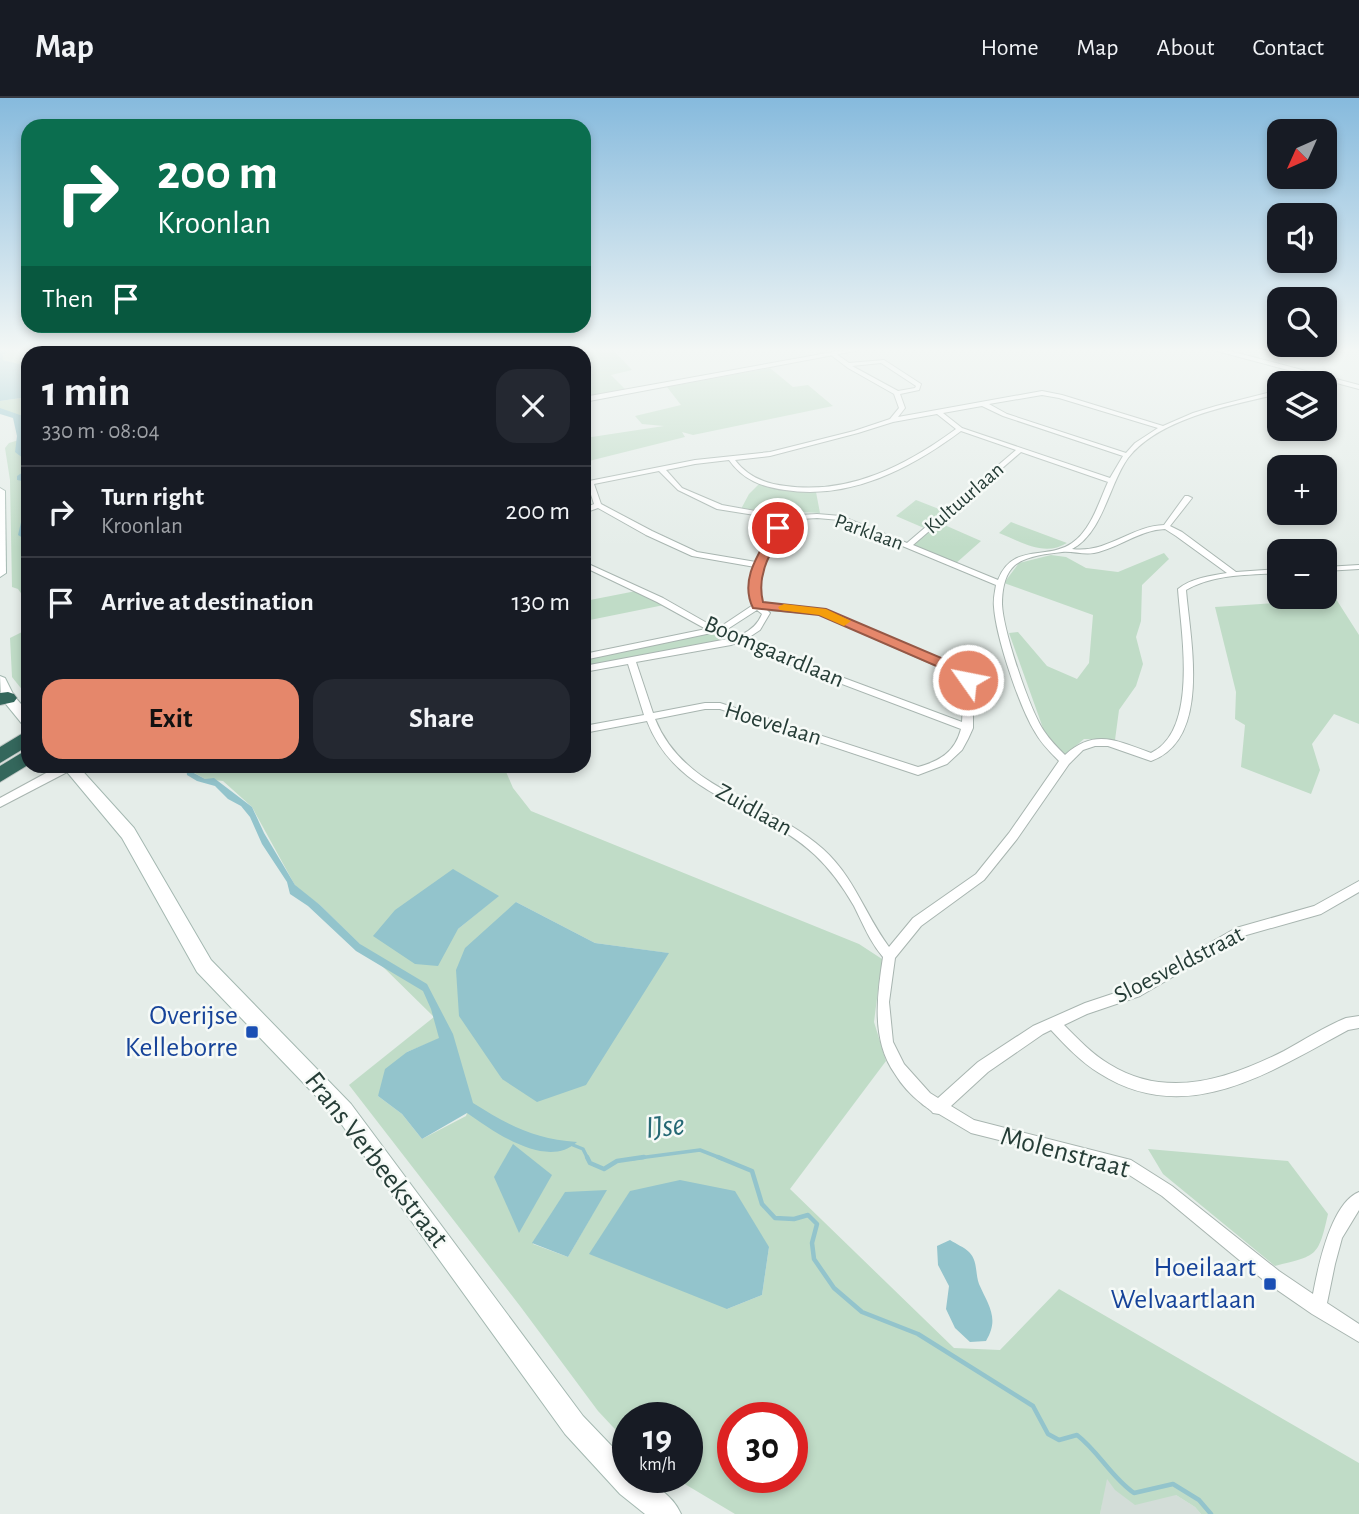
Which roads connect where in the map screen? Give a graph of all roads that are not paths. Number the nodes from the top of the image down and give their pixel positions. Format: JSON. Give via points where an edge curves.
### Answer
{"nodes":[{"id":1,"x":895,"y":416,"type":"edge"},
{"id":2,"x":913,"y":416,"type":"edge"},
{"id":3,"x":943,"y":416,"type":"edge"},
{"id":4,"x":1008,"y":416,"type":"edge"},
{"id":5,"x":1124,"y":416,"type":"edge"},
{"id":6,"x":1193,"y":416,"type":"edge"},
{"id":7,"x":892,"y":420,"type":"junction"},
{"id":8,"x":1164,"y":428,"type":"junction"},
{"id":9,"x":960,"y":429,"type":"junction"},
{"id":10,"x":1020,"y":450,"type":"junction"},
{"id":11,"x":1127,"y":454,"type":"junction"},
{"id":12,"x":731,"y":458,"type":"junction"},
{"id":13,"x":660,"y":468,"type":"junction"},
{"id":14,"x":1111,"y":481,"type":"junction"},
{"id":15,"x":591,"y":482,"type":"edge"},
{"id":16,"x":0,"y":491,"type":"edge"},
{"id":17,"x":591,"y":491,"type":"edge"},
{"id":18,"x":1188,"y":498,"type":"dead end"},
{"id":19,"x":598,"y":505,"type":"junction"},
{"id":20,"x":591,"y":508,"type":"edge"},
{"id":21,"x":783,"y":519,"type":"junction"},
{"id":22,"x":1,"y":523,"type":"edge"},
{"id":23,"x":1166,"y":527,"type":"junction"},
{"id":24,"x":909,"y":545,"type":"junction"},
{"id":25,"x":1066,"y":550,"type":"junction"},
{"id":26,"x":758,"y":565,"type":"junction"},
{"id":27,"x":1359,"y":567,"type":"edge"},
{"id":28,"x":591,"y":568,"type":"edge"},
{"id":29,"x":1337,"y":568,"type":"edge"},
{"id":30,"x":1267,"y":572,"type":"edge"},
{"id":31,"x":0,"y":573,"type":"edge"},
{"id":32,"x":1236,"y":575,"type":"junction"},
{"id":33,"x":1001,"y":584,"type":"junction"},
{"id":34,"x":757,"y":606,"type":"junction"},
{"id":35,"x":715,"y":630,"type":"junction"},
{"id":36,"x":742,"y":638,"type":"junction"},
{"id":37,"x":591,"y":653,"type":"edge"},
{"id":38,"x":631,"y":660,"type":"junction"},
{"id":39,"x":591,"y":668,"type":"edge"},
{"id":40,"x":1,"y":688,"type":"edge"},
{"id":41,"x":21,"y":712,"type":"edge"},
{"id":42,"x":652,"y":717,"type":"junction"},
{"id":43,"x":968,"y":728,"type":"junction"},
{"id":44,"x":591,"y":729,"type":"edge"},
{"id":45,"x":15,"y":755,"type":"edge"},
{"id":46,"x":1065,"y":761,"type":"junction"},
{"id":47,"x":56,"y":773,"type":"edge"},
{"id":48,"x":75,"y":773,"type":"edge"},
{"id":49,"x":0,"y":775,"type":"edge"},
{"id":50,"x":0,"y":803,"type":"edge"},
{"id":51,"x":1359,"y":886,"type":"edge"},
{"id":52,"x":889,"y":956,"type":"junction"},
{"id":53,"x":1359,"y":1022,"type":"edge"},
{"id":54,"x":1053,"y":1023,"type":"junction"},
{"id":55,"x":938,"y":1108,"type":"junction"},
{"id":56,"x":1359,"y":1199,"type":"edge"},
{"id":57,"x":1318,"y":1308,"type":"junction"},
{"id":58,"x":1359,"y":1334,"type":"edge"},
{"id":59,"x":663,"y":1513,"type":"edge"}],
"edges":[{"from":1,"to":7,"type":"street"},
{"from":2,"to":7,"type":"street"},
{"from":3,"to":9,"type":"street"},
{"from":4,"to":11,"type":"street"},
{"from":5,"to":8,"type":"street"},
{"from":6,"to":8,"type":"street"},
{"from":7,"to":12,"type":"street","via":[[770,454]]},
{"from":8,"to":11,"type":"street"},
{"from":9,"to":10,"type":"street"},
{"from":9,"to":12,"type":"street","via":[[914,460],[836,489],[797,491],[766,485],[744,475]]},
{"from":10,"to":14,"type":"street"},
{"from":10,"to":24,"type":"street","name":"Kultuurlaan"},
{"from":11,"to":14,"type":"street"},
{"from":12,"to":13,"type":"street"},
{"from":13,"to":15,"type":"street"},
{"from":13,"to":21,"type":"street","name":"Parklaan","via":[[672,483],[706,502]]},
{"from":14,"to":25,"type":"street","via":[[1083,537]]},
{"from":16,"to":22,"type":"main road"},
{"from":17,"to":19,"type":"street"},
{"from":18,"to":23,"type":"street"},
{"from":19,"to":20,"type":"street"},
{"from":19,"to":26,"type":"street","via":[[682,549]]},
{"from":21,"to":24,"type":"street","name":"Parklaan","via":[[841,519]]},
{"from":21,"to":26,"type":"street"},
{"from":22,"to":31,"type":"main road"},
{"from":23,"to":25,"type":"street","via":[[1154,527],[1097,550]]},
{"from":23,"to":32,"type":"street"},
{"from":24,"to":33,"type":"street","name":"Parklaan"},
{"from":25,"to":33,"type":"street","via":[[1014,562]]},
{"from":26,"to":34,"type":"street","via":[[753,589]]},
{"from":27,"to":29,"type":"street"},
{"from":28,"to":35,"type":"street","name":"Boomgaardlaan"},
{"from":30,"to":32,"type":"street"},
{"from":32,"to":46,"type":"street","via":[[1190,583],[1182,589],[1188,698],[1182,720],[1164,749],[1158,755],[1145,756],[1108,742],[1095,742],[1080,747]]},
{"from":33,"to":46,"type":"street","via":[[998,605],[1003,626],[1038,729]]},
{"from":34,"to":35,"type":"street","via":[[733,624]]},
{"from":34,"to":36,"type":"street","via":[[764,609],[765,618]]},
{"from":34,"to":43,"type":"street","via":[[821,611],[960,671],[968,680]]},
{"from":35,"to":36,"type":"street","name":"Boomgaardlaan"},
{"from":35,"to":37,"type":"street"},
{"from":36,"to":38,"type":"street"},
{"from":36,"to":43,"type":"street","name":"Boomgaardlaan","via":[[764,651]]},
{"from":38,"to":39,"type":"street"},
{"from":38,"to":42,"type":"street","name":"Zuidlaan"},
{"from":40,"to":41,"type":"main road"},
{"from":42,"to":43,"type":"street","name":"Hoevelaan","via":[[720,706],[918,771],[949,757],[960,747]]},
{"from":42,"to":44,"type":"street","name":"Hoevelaan"},
{"from":42,"to":52,"type":"street","name":"Zuidlaan","via":[[662,743],[681,767],[786,826],[823,856],[853,893]]},
{"from":45,"to":49,"type":"highway"},
{"from":46,"to":52,"type":"street","via":[[979,877],[918,922]]},
{"from":47,"to":50,"type":"street"},
{"from":48,"to":59,"type":"main road","name":"Frans Verbeekstraat","via":[[128,833],[204,965],[344,1111],[574,1425]]},
{"from":51,"to":54,"type":"street","name":"Sloesveldstraat","via":[[1317,910],[1240,932],[1136,992]]},
{"from":52,"to":55,"type":"street","name":"Molenstraat","via":[[883,1002],[887,1043],[899,1069]]},
{"from":53,"to":54,"type":"street","via":[[1346,1024],[1241,1079],[1179,1092],[1158,1091],[1107,1070]]},
{"from":54,"to":55,"type":"street","name":"Sloesveldstraat","via":[[1014,1044]]},
{"from":55,"to":57,"type":"street","name":"Molenstraat","via":[[997,1135],[1126,1165],[1167,1191]]},
{"from":56,"to":57,"type":"street","via":[[1336,1231]]},
{"from":57,"to":58,"type":"street","name":"Molenstraat"}]}
